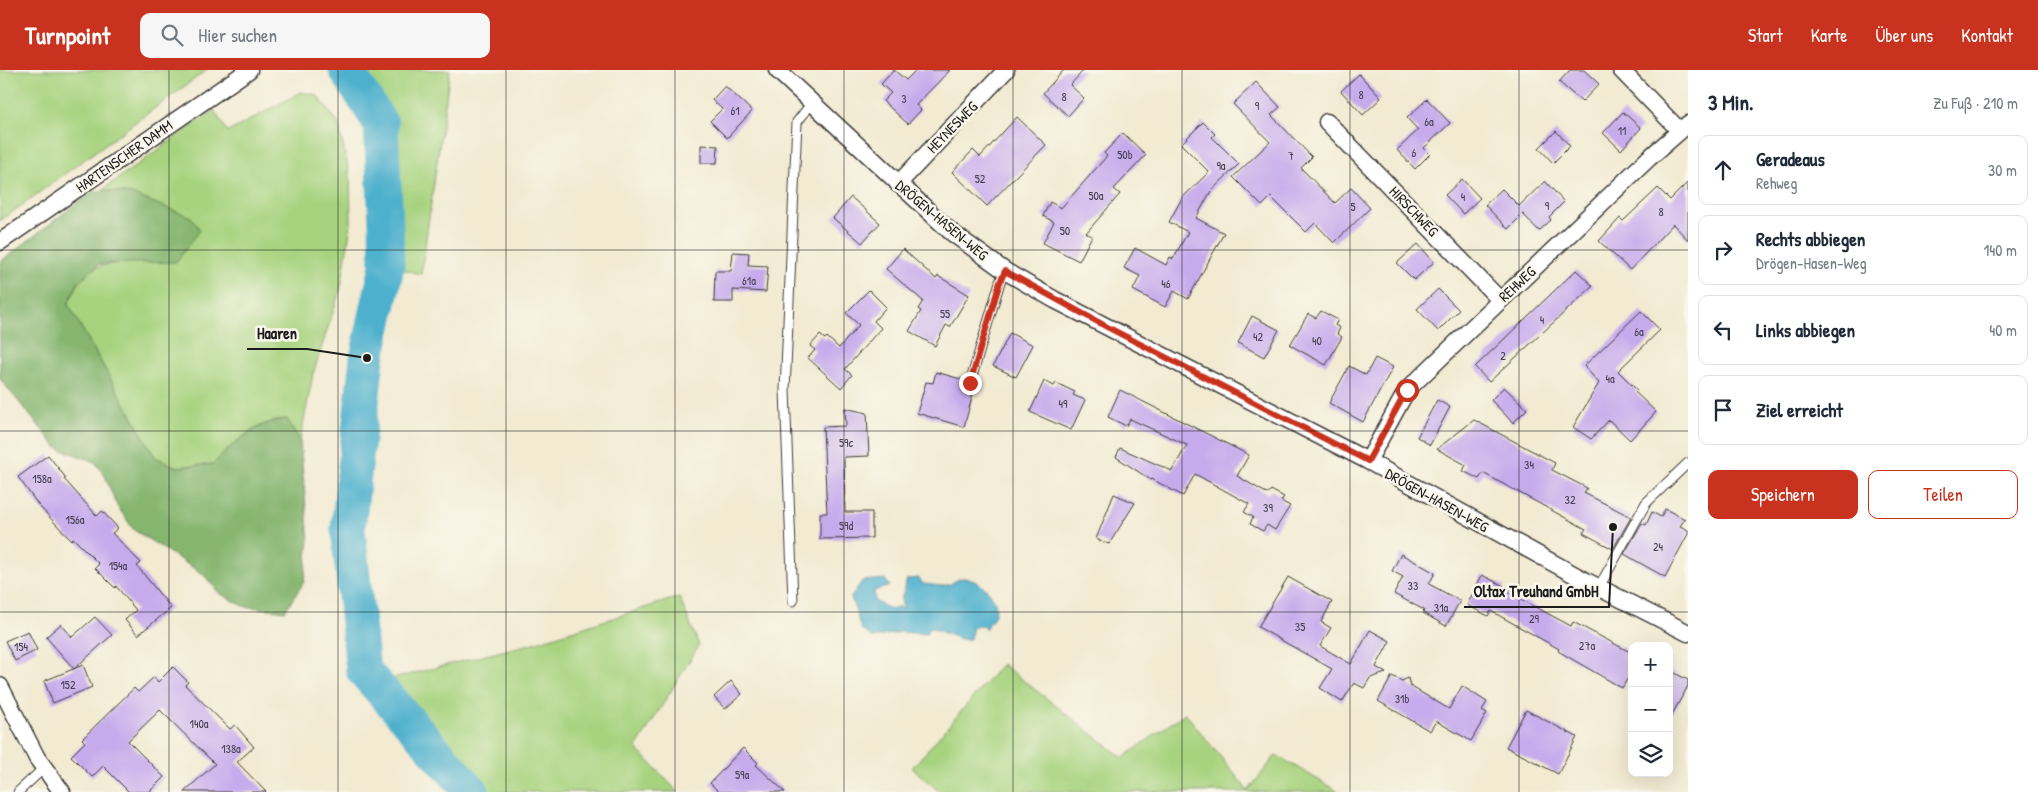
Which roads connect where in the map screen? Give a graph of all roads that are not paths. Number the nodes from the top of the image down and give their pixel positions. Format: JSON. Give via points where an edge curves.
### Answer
{"nodes":[{"id":1,"x":249,"y":70,"type":"edge"},
{"id":2,"x":777,"y":70,"type":"edge"},
{"id":3,"x":1006,"y":70,"type":"edge"},
{"id":4,"x":1621,"y":70,"type":"edge"},
{"id":5,"x":811,"y":104,"type":"junction"},
{"id":6,"x":1327,"y":122,"type":"dead end"},
{"id":7,"x":1683,"y":127,"type":"edge"},
{"id":8,"x":898,"y":184,"type":"junction"},
{"id":9,"x":0,"y":242,"type":"edge"},
{"id":10,"x":1005,"y":271,"type":"junction"},
{"id":11,"x":1500,"y":300,"type":"junction"},
{"id":12,"x":970,"y":383,"type":"dead end"},
{"id":13,"x":1368,"y":461,"type":"junction"},
{"id":14,"x":1688,"y":463,"type":"edge"},
{"id":15,"x":1599,"y":587,"type":"junction"},
{"id":16,"x":794,"y":601,"type":"dead end"},
{"id":17,"x":1688,"y":632,"type":"edge"},
{"id":18,"x":0,"y":686,"type":"edge"},
{"id":19,"x":44,"y":768,"type":"junction"},
{"id":20,"x":18,"y":792,"type":"edge"},
{"id":21,"x":62,"y":792,"type":"edge"}],
"edges":[{"from":1,"to":9,"type":"street","name":"HARTENSCHER DAMM"},
{"from":2,"to":5,"type":"street","name":"DRÖGEN-HASEN-WEG"},
{"from":3,"to":8,"type":"street","name":"HEYNESWEG"},
{"from":4,"to":7,"type":"street"},
{"from":5,"to":8,"type":"street","name":"DRÖGEN-HASEN-WEG"},
{"from":5,"to":16,"type":"lane","via":[[797,122],[785,390]]},
{"from":6,"to":11,"type":"street","name":"HIRSCHWEG"},
{"from":7,"to":11,"type":"street","name":"REHWEG"},
{"from":8,"to":10,"type":"street","name":"DRÖGEN-HASEN-WEG","via":[[952,232]]},
{"from":10,"to":12,"type":"lane"},
{"from":10,"to":13,"type":"street","name":"DRÖGEN-HASEN-WEG","via":[[1070,308]]},
{"from":11,"to":13,"type":"street","name":"REHWEG","via":[[1407,390]]},
{"from":13,"to":15,"type":"street","name":"DRÖGEN-HASEN-WEG"},
{"from":14,"to":15,"type":"lane","via":[[1646,503]]},
{"from":15,"to":17,"type":"street","name":"DRÖGEN-HASEN-WEG"},
{"from":18,"to":19,"type":"street"},
{"from":19,"to":20,"type":"lane"},
{"from":19,"to":21,"type":"street"}]}
